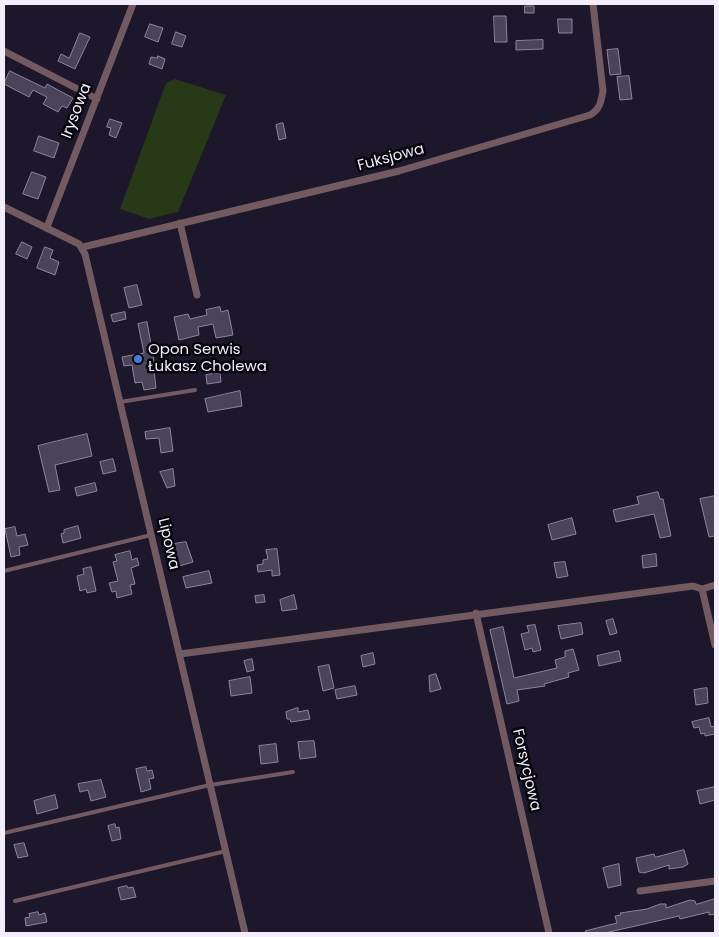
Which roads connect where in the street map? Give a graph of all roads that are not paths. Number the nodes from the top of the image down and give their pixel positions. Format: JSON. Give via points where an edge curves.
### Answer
{"nodes":[{"id":1,"x":133,"y":4,"type":"edge"},
{"id":2,"x":593,"y":4,"type":"edge"},
{"id":3,"x":4,"y":51,"type":"edge"},
{"id":4,"x":97,"y":98,"type":"junction"},
{"id":5,"x":4,"y":208,"type":"edge"},
{"id":6,"x":180,"y":224,"type":"junction"},
{"id":7,"x":46,"y":228,"type":"junction"},
{"id":8,"x":83,"y":247,"type":"junction"},
{"id":9,"x":197,"y":295,"type":"dead end"},
{"id":10,"x":195,"y":390,"type":"dead end"},
{"id":11,"x":120,"y":402,"type":"junction"},
{"id":12,"x":151,"y":535,"type":"junction"},
{"id":13,"x":4,"y":571,"type":"edge"},
{"id":14,"x":715,"y":585,"type":"edge"},
{"id":15,"x":702,"y":589,"type":"junction"},
{"id":16,"x":476,"y":613,"type":"junction"},
{"id":17,"x":715,"y":645,"type":"edge"},
{"id":18,"x":180,"y":654,"type":"junction"},
{"id":19,"x":293,"y":772,"type":"dead end"},
{"id":20,"x":210,"y":785,"type":"junction"},
{"id":21,"x":4,"y":834,"type":"edge"},
{"id":22,"x":226,"y":850,"type":"junction"},
{"id":23,"x":715,"y":881,"type":"edge"},
{"id":24,"x":640,"y":891,"type":"dead end"},
{"id":25,"x":15,"y":901,"type":"dead end"},
{"id":26,"x":245,"y":933,"type":"edge"},
{"id":27,"x":549,"y":933,"type":"edge"}],
"edges":[{"from":1,"to":4,"type":"street","name":"Irysowa"},
{"from":2,"to":6,"type":"street","name":"Fuksjowa","via":[[604,90],[601,104],[590,115],[398,171]]},
{"from":3,"to":4,"type":"street"},
{"from":4,"to":7,"type":"street","name":"Irysowa"},
{"from":5,"to":7,"type":"street"},
{"from":6,"to":8,"type":"street","name":"Fuksjowa"},
{"from":6,"to":9,"type":"street"},
{"from":7,"to":8,"type":"street"},
{"from":8,"to":11,"type":"street","name":"Lipowa"},
{"from":10,"to":11,"type":"lane"},
{"from":11,"to":12,"type":"street","name":"Lipowa"},
{"from":12,"to":13,"type":"lane"},
{"from":12,"to":18,"type":"street","name":"Lipowa"},
{"from":14,"to":15,"type":"street"},
{"from":15,"to":16,"type":"street","via":[[693,586]]},
{"from":15,"to":17,"type":"street"},
{"from":16,"to":18,"type":"street"},
{"from":16,"to":27,"type":"street","name":"Forsycjowa"},
{"from":18,"to":20,"type":"street","name":"Lipowa"},
{"from":19,"to":20,"type":"lane"},
{"from":20,"to":21,"type":"lane"},
{"from":20,"to":22,"type":"street","name":"Lipowa"},
{"from":22,"to":25,"type":"lane"},
{"from":22,"to":26,"type":"street","name":"Lipowa"},
{"from":23,"to":24,"type":"street"}]}
